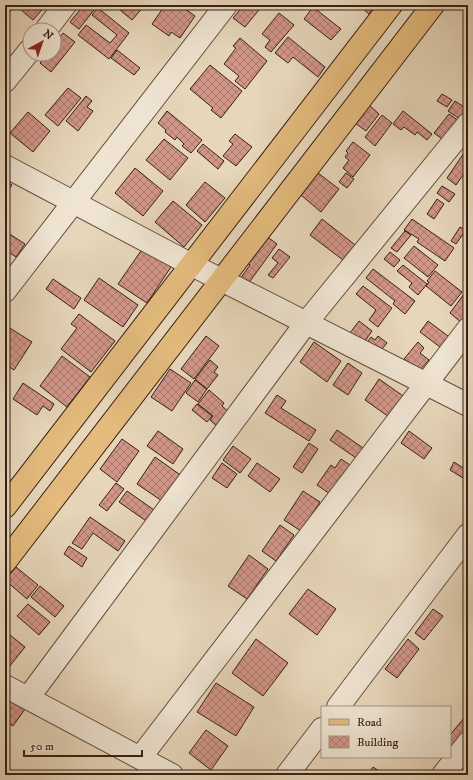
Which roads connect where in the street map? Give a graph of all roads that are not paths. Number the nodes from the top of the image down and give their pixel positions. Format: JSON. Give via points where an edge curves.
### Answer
{"nodes":[{"id":1,"x":65,"y":5,"type":"edge"},
{"id":2,"x":226,"y":5,"type":"edge"},
{"id":3,"x":391,"y":5,"type":"edge"},
{"id":4,"x":433,"y":5,"type":"edge"},
{"id":5,"x":52,"y":22,"type":"edge"},
{"id":6,"x":22,"y":60,"type":"edge"},
{"id":7,"x":5,"y":81,"type":"edge"},
{"id":8,"x":468,"y":124,"type":"edge"},
{"id":9,"x":5,"y":166,"type":"edge"},
{"id":10,"x":73,"y":202,"type":"junction"},
{"id":11,"x":192,"y":265,"type":"junction"},
{"id":12,"x":222,"y":280,"type":"junction"},
{"id":13,"x":5,"y":291,"type":"edge"},
{"id":14,"x":306,"y":323,"type":"junction"},
{"id":15,"x":468,"y":329,"type":"edge"},
{"id":16,"x":425,"y":384,"type":"junction"},
{"id":17,"x":468,"y":406,"type":"edge"},
{"id":18,"x":5,"y":508,"type":"edge"},
{"id":19,"x":468,"y":535,"type":"edge"},
{"id":20,"x":5,"y":562,"type":"edge"},
{"id":21,"x":5,"y":686,"type":"edge"},
{"id":22,"x":28,"y":698,"type":"junction"},
{"id":23,"x":339,"y":706,"type":"edge"},
{"id":24,"x":321,"y":730,"type":"edge"},
{"id":25,"x":468,"y":743,"type":"edge"},
{"id":26,"x":140,"y":758,"type":"junction"},
{"id":27,"x":172,"y":775,"type":"edge"},
{"id":28,"x":287,"y":775,"type":"edge"},
{"id":29,"x":443,"y":775,"type":"edge"}],
"edges":[{"from":1,"to":5,"type":"street"},
{"from":2,"to":10,"type":"street"},
{"from":3,"to":11,"type":"main road"},
{"from":4,"to":12,"type":"main road"},
{"from":6,"to":7,"type":"street"},
{"from":8,"to":14,"type":"street"},
{"from":9,"to":10,"type":"street"},
{"from":10,"to":11,"type":"street"},
{"from":10,"to":13,"type":"street"},
{"from":11,"to":12,"type":"street"},
{"from":11,"to":18,"type":"main road"},
{"from":12,"to":14,"type":"street"},
{"from":12,"to":20,"type":"main road"},
{"from":14,"to":16,"type":"street"},
{"from":14,"to":22,"type":"street"},
{"from":15,"to":16,"type":"street"},
{"from":16,"to":17,"type":"street"},
{"from":16,"to":26,"type":"street"},
{"from":19,"to":23,"type":"street"},
{"from":21,"to":22,"type":"street"},
{"from":22,"to":26,"type":"street"},
{"from":24,"to":28,"type":"street"},
{"from":25,"to":29,"type":"street"},
{"from":26,"to":27,"type":"street"}]}
